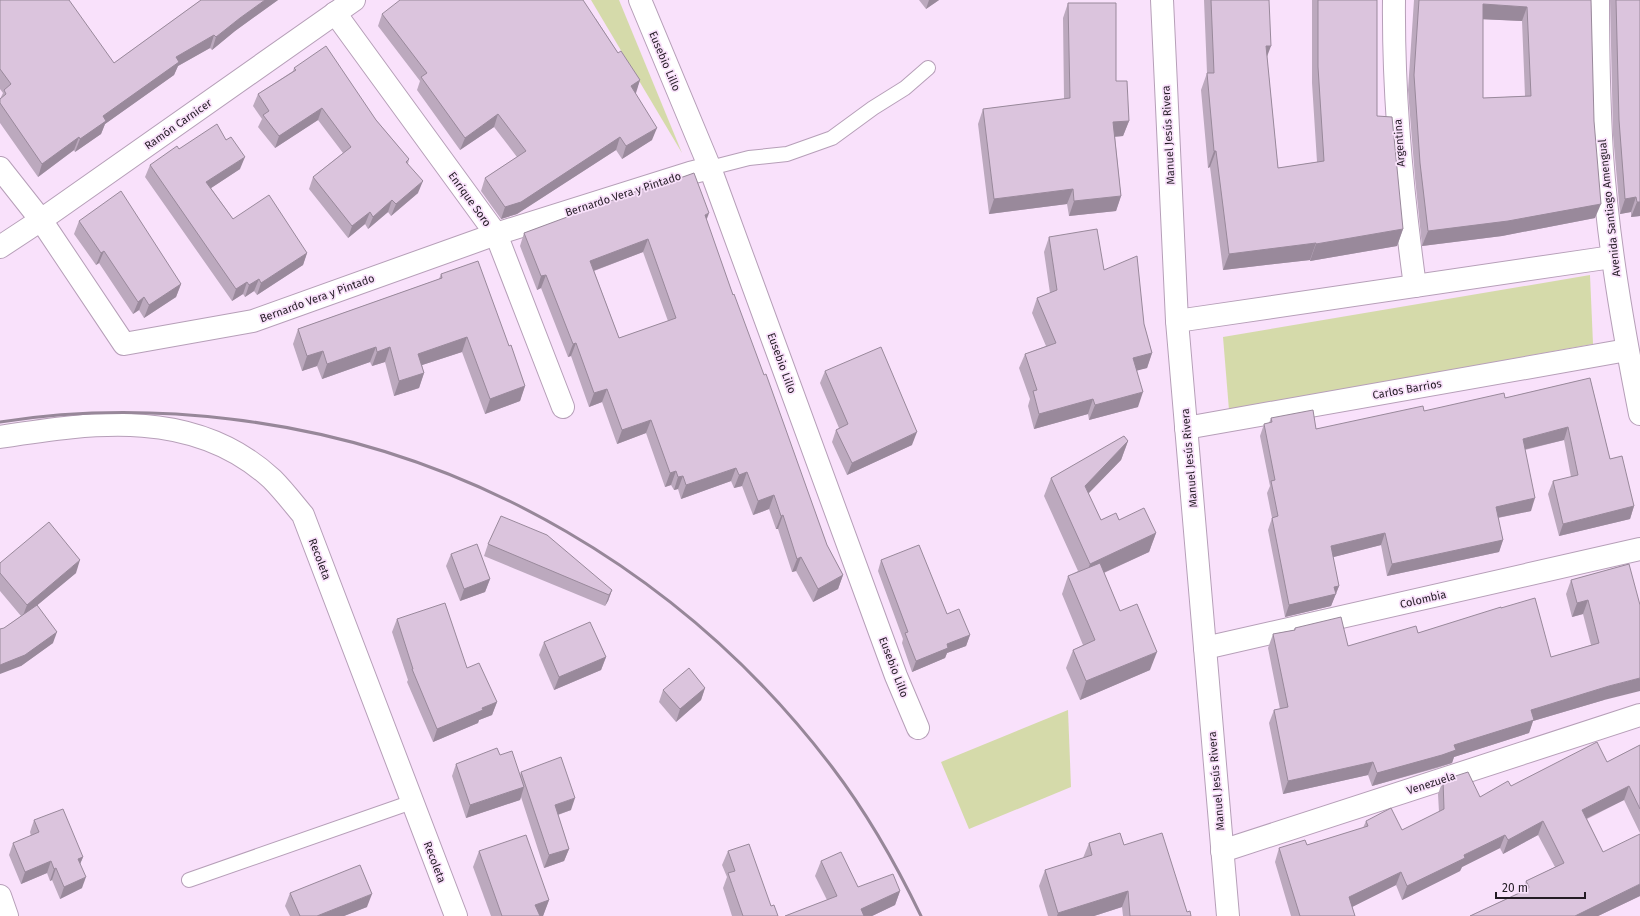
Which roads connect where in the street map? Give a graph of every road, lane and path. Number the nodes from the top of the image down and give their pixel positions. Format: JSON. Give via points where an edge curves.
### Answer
{"nodes":[{"id":1,"x":354,"y":0,"type":"edge"},
{"id":2,"x":640,"y":0,"type":"edge"},
{"id":3,"x":1162,"y":0,"type":"edge"},
{"id":4,"x":1394,"y":0,"type":"edge"},
{"id":5,"x":1598,"y":0,"type":"edge"},
{"id":6,"x":335,"y":13,"type":"junction"},
{"id":7,"x":928,"y":68,"type":"dead end"},
{"id":8,"x":0,"y":168,"type":"edge"},
{"id":9,"x":710,"y":168,"type":"junction"},
{"id":10,"x":41,"y":220,"type":"junction"},
{"id":11,"x":496,"y":234,"type":"junction"},
{"id":12,"x":0,"y":247,"type":"edge"},
{"id":13,"x":1612,"y":257,"type":"junction"},
{"id":14,"x":1415,"y":286,"type":"junction"},
{"id":15,"x":1177,"y":321,"type":"junction"},
{"id":16,"x":1627,"y":350,"type":"junction"},
{"id":17,"x":563,"y":407,"type":"dead end"},
{"id":18,"x":1640,"y":414,"type":"edge"},
{"id":19,"x":1186,"y":428,"type":"junction"},
{"id":20,"x":0,"y":437,"type":"edge"},
{"id":21,"x":1640,"y":549,"type":"edge"},
{"id":22,"x":1205,"y":648,"type":"junction"},
{"id":23,"x":1640,"y":715,"type":"edge"},
{"id":24,"x":918,"y":728,"type":"dead end"},
{"id":25,"x":412,"y":802,"type":"junction"},
{"id":26,"x":1222,"y":851,"type":"junction"},
{"id":27,"x":189,"y":880,"type":"dead end"},
{"id":28,"x":0,"y":896,"type":"edge"},
{"id":29,"x":7,"y":916,"type":"edge"},
{"id":30,"x":456,"y":916,"type":"edge"},
{"id":31,"x":1228,"y":916,"type":"edge"}],
"edges":[{"from":1,"to":6,"type":"street","name":"Ramón Carnicer"},
{"from":2,"to":9,"type":"street","name":"Eusebio Lillo"},
{"from":3,"to":15,"type":"street","name":"Manuel Jesús Rivera"},
{"from":4,"to":14,"type":"street","name":"Argentina","via":[[1399,145],[1405,216]]},
{"from":5,"to":13,"type":"street","name":"Avenida Santiago Amengual","via":[[1602,156]]},
{"from":6,"to":10,"type":"street","name":"Ramón Carnicer"},
{"from":6,"to":11,"type":"street","name":"Enrique Soro"},
{"from":7,"to":9,"type":"lane","via":[[905,88],[832,138],[787,154],[749,158]]},
{"from":8,"to":10,"type":"street","name":"Bernardo Vera y Pintado"},
{"from":9,"to":11,"type":"street","name":"Bernardo Vera y Pintado"},
{"from":9,"to":24,"type":"street","name":"Eusebio Lillo"},
{"from":10,"to":11,"type":"street","name":"Bernardo Vera y Pintado","via":[[124,344],[253,321]]},
{"from":10,"to":12,"type":"street","name":"Ramón Carnicer"},
{"from":11,"to":17,"type":"street","name":"Enrique Soro"},
{"from":13,"to":14,"type":"street"},
{"from":13,"to":16,"type":"street","name":"Avenida Santiago Amengual"},
{"from":14,"to":15,"type":"street"},
{"from":15,"to":19,"type":"street","name":"Manuel Jesús Rivera"},
{"from":16,"to":18,"type":"street","name":"Avenida Santiago Amengual"},
{"from":16,"to":19,"type":"street","name":"Carlos Barrios"},
{"from":19,"to":22,"type":"street","name":"Manuel Jesús Rivera"},
{"from":20,"to":25,"type":"street","name":"Recoleta","via":[[79,427],[119,425],[149,425],[177,429],[205,438],[232,451],[271,479],[304,515]]},
{"from":21,"to":22,"type":"street","name":"Colombia"},
{"from":22,"to":26,"type":"street","name":"Manuel Jesús Rivera"},
{"from":23,"to":26,"type":"street","name":"Venezuela"},
{"from":25,"to":27,"type":"lane"},
{"from":25,"to":30,"type":"street","name":"Recoleta"},
{"from":26,"to":31,"type":"street","name":"Manuel Jesús Rivera"},
{"from":28,"to":29,"type":"street"}]}
